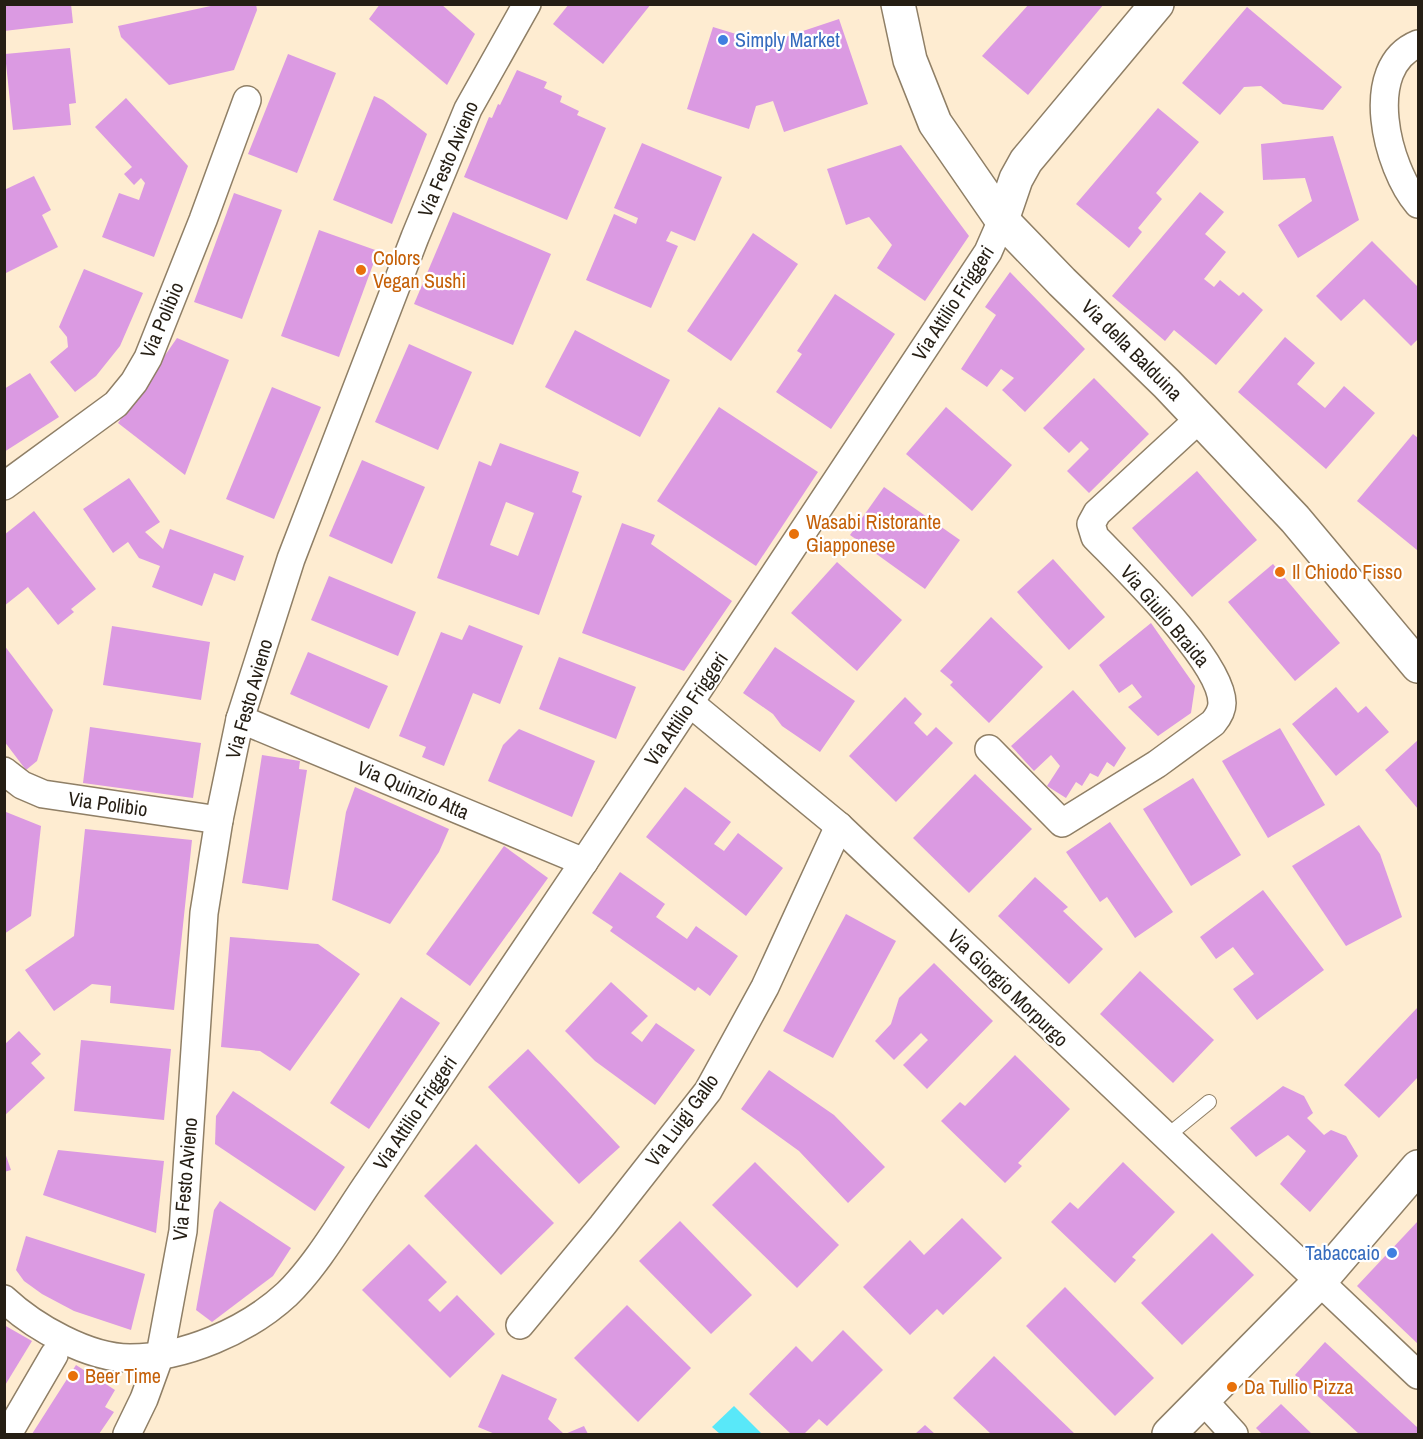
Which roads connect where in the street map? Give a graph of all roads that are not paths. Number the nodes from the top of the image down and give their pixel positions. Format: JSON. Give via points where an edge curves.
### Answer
{"nodes":[{"id":1,"x":527,"y":4,"type":"edge"},
{"id":2,"x":898,"y":4,"type":"edge"},
{"id":3,"x":1157,"y":4,"type":"edge"},
{"id":4,"x":1419,"y":44,"type":"edge"},
{"id":5,"x":247,"y":100,"type":"dead end"},
{"id":6,"x":1419,"y":204,"type":"edge"},
{"id":7,"x":1002,"y":220,"type":"junction"},
{"id":8,"x":1199,"y":419,"type":"junction"},
{"id":9,"x":4,"y":486,"type":"edge"},
{"id":10,"x":1419,"y":666,"type":"edge"},
{"id":11,"x":690,"y":703,"type":"junction"},
{"id":12,"x":240,"y":719,"type":"junction"},
{"id":13,"x":989,"y":749,"type":"dead end"},
{"id":14,"x":4,"y":771,"type":"edge"},
{"id":15,"x":219,"y":820,"type":"junction"},
{"id":16,"x":838,"y":826,"type":"junction"},
{"id":17,"x":584,"y":862,"type":"junction"},
{"id":18,"x":1209,"y":1102,"type":"dead end"},
{"id":19,"x":1166,"y":1137,"type":"junction"},
{"id":20,"x":1419,"y":1167,"type":"edge"},
{"id":21,"x":1320,"y":1281,"type":"junction"},
{"id":22,"x":4,"y":1299,"type":"edge"},
{"id":23,"x":520,"y":1325,"type":"dead end"},
{"id":24,"x":54,"y":1355,"type":"dead end"},
{"id":25,"x":160,"y":1355,"type":"junction"},
{"id":26,"x":1419,"y":1375,"type":"edge"},
{"id":27,"x":1203,"y":1400,"type":"junction"},
{"id":28,"x":8,"y":1434,"type":"edge"},
{"id":29,"x":127,"y":1434,"type":"edge"},
{"id":30,"x":1169,"y":1434,"type":"edge"},
{"id":31,"x":1234,"y":1434,"type":"edge"}],
"edges":[{"from":1,"to":12,"type":"street","name":"Via Festo Avieno","via":[[468,109],[415,237],[291,559]]},
{"from":2,"to":7,"type":"street","name":"Via della Balduina","via":[[910,60],[935,123]]},
{"from":3,"to":7,"type":"street","name":"Via Attilio Friggeri","via":[[1026,161]]},
{"from":4,"to":6,"type":"street","via":[[1410,47],[1393,67],[1384,100],[1395,165]]},
{"from":5,"to":9,"type":"street","name":"Via Polibio","via":[[203,220],[134,382],[116,404]]},
{"from":7,"to":8,"type":"street","name":"Via della Balduina"},
{"from":7,"to":11,"type":"street","name":"Via Attilio Friggeri","via":[[988,252]]},
{"from":8,"to":10,"type":"street","name":"Via della Balduina","via":[[1295,519]]},
{"from":8,"to":13,"type":"street","name":"Via Giulio Braida","via":[[1098,513],[1091,524],[1095,537],[1159,603],[1207,664],[1222,698],[1218,716],[1157,764],[1062,823]]},
{"from":11,"to":16,"type":"street","name":"Via Giorgio Morpurgo"},
{"from":11,"to":17,"type":"street","name":"Via Attilio Friggeri"},
{"from":12,"to":15,"type":"street","name":"Via Festo Avieno"},
{"from":12,"to":17,"type":"street","name":"Via Quinzio Atta"},
{"from":14,"to":15,"type":"street","name":"Via Polibio","via":[[42,794]]},
{"from":15,"to":25,"type":"street","name":"Via Festo Avieno","via":[[204,913],[183,1230]]},
{"from":16,"to":19,"type":"street","name":"Via Giorgio Morpurgo"},
{"from":16,"to":23,"type":"street","name":"Via Luigi Gallo","via":[[765,987],[708,1091]]},
{"from":17,"to":25,"type":"street","name":"Via Attilio Friggeri","via":[[296,1285],[266,1311],[233,1331]]},
{"from":18,"to":19,"type":"lane"},
{"from":19,"to":21,"type":"street","name":"Via Giorgio Morpurgo"},
{"from":20,"to":21,"type":"street"},
{"from":21,"to":26,"type":"street","name":"Via Giorgio Morpurgo"},
{"from":21,"to":27,"type":"street"},
{"from":22,"to":25,"type":"street","name":"Via Attilio Friggeri","via":[[38,1324],[83,1348],[129,1358]]},
{"from":24,"to":28,"type":"street"},
{"from":25,"to":29,"type":"street","name":"Via Festo Avieno"},
{"from":27,"to":30,"type":"street"},
{"from":27,"to":31,"type":"street"}]}
